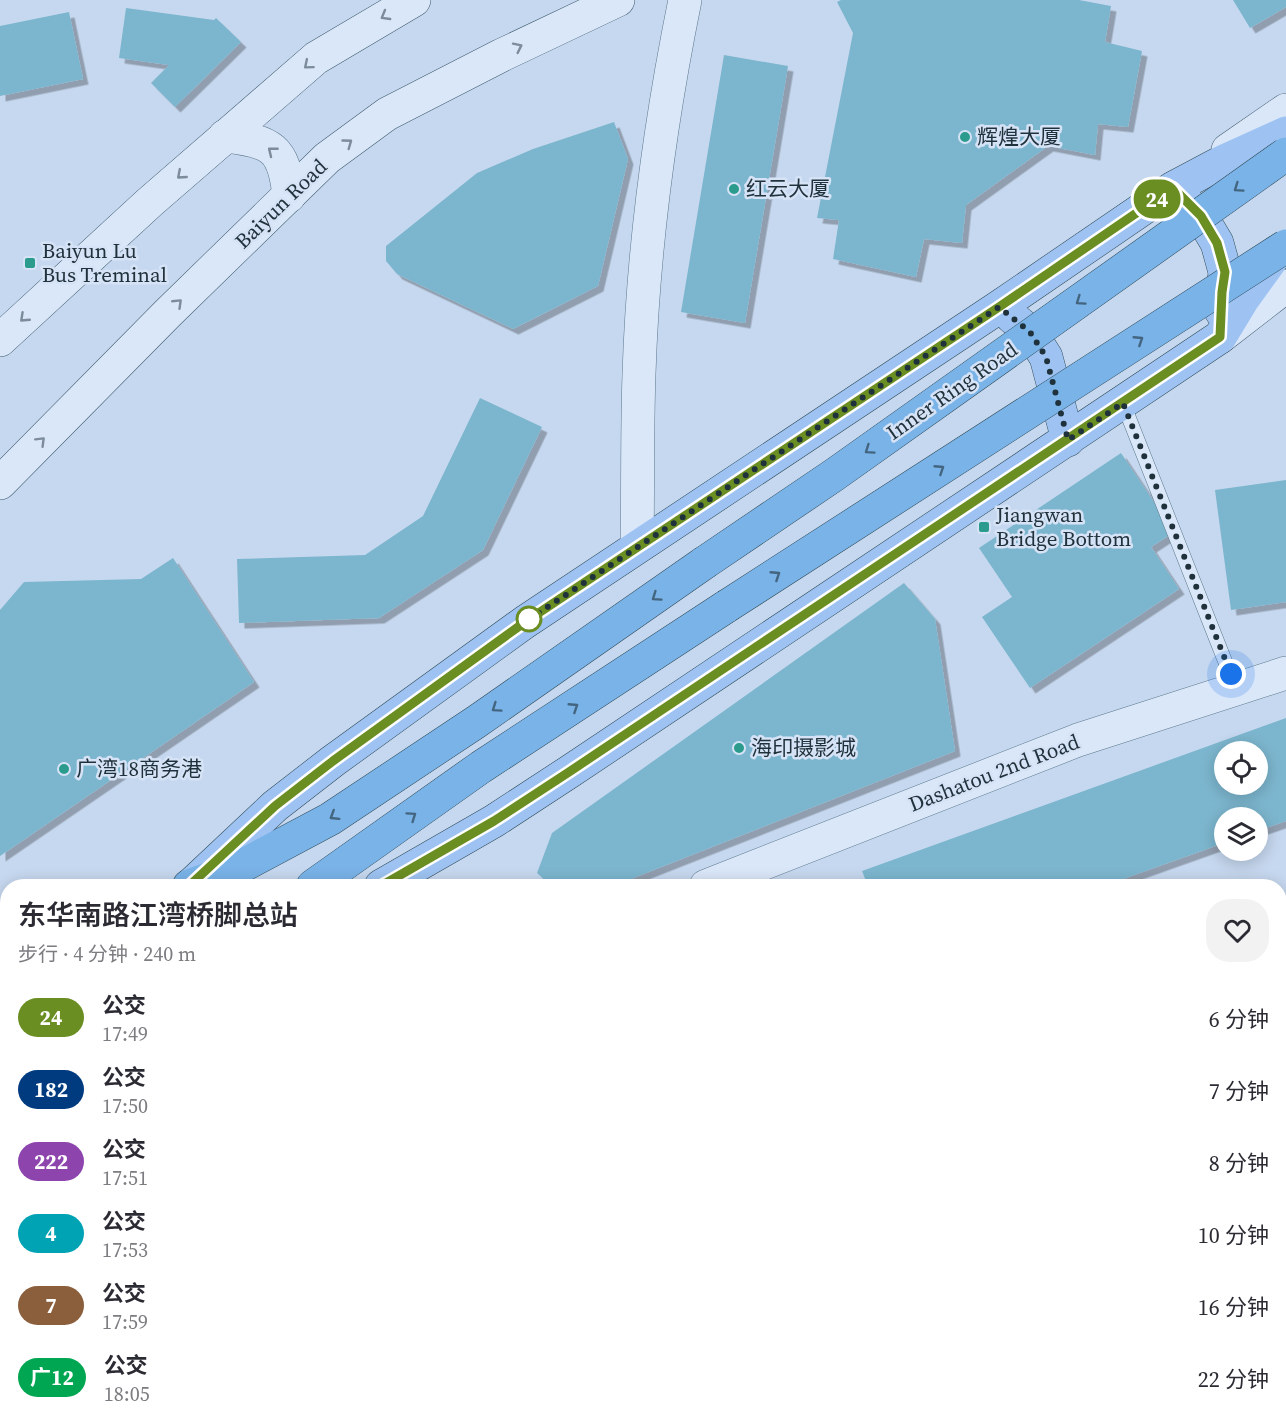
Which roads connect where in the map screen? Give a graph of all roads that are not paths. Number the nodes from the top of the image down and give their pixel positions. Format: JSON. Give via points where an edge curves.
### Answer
{"nodes":[{"id":1,"x":414,"y":0,"type":"edge"},
{"id":2,"x":618,"y":0,"type":"edge"},
{"id":3,"x":685,"y":0,"type":"edge"},
{"id":4,"x":1286,"y":110,"type":"edge"},
{"id":5,"x":1286,"y":133,"type":"edge"},
{"id":6,"x":225,"y":136,"type":"junction"},
{"id":7,"x":1286,"y":154,"type":"edge"},
{"id":8,"x":1173,"y":188,"type":"junction"},
{"id":9,"x":289,"y":196,"type":"junction"},
{"id":10,"x":1286,"y":241,"type":"edge"},
{"id":11,"x":1286,"y":246,"type":"edge"},
{"id":12,"x":1286,"y":286,"type":"edge"},
{"id":13,"x":999,"y":307,"type":"junction"},
{"id":14,"x":1220,"y":337,"type":"junction"},
{"id":15,"x":0,"y":340,"type":"edge"},
{"id":16,"x":1123,"y":403,"type":"junction"},
{"id":17,"x":1068,"y":440,"type":"junction"},
{"id":18,"x":0,"y":483,"type":"edge"},
{"id":19,"x":637,"y":546,"type":"junction"},
{"id":20,"x":1286,"y":674,"type":"edge"},
{"id":21,"x":1236,"y":689,"type":"junction"},
{"id":22,"x":197,"y":879,"type":"edge"},
{"id":23,"x":208,"y":879,"type":"edge"},
{"id":24,"x":323,"y":879,"type":"edge"},
{"id":25,"x":393,"y":879,"type":"edge"},
{"id":26,"x":724,"y":879,"type":"edge"}],
"edges":[{"from":1,"to":6,"type":"main road","one_way":true,"via":[[315,58]]},
{"from":9,"to":2,"type":"main road","name":"Baiyun Road","one_way":true,"via":[[327,158],[387,114]]},
{"from":3,"to":19,"type":"main road","via":[[654,189],[646,267],[639,372]]},
{"from":4,"to":8,"type":"main road"},
{"from":5,"to":8,"type":"main road"},
{"from":9,"to":6,"type":"main road","one_way":true,"via":[[286,172],[278,154],[257,140]]},
{"from":6,"to":15,"type":"main road","one_way":true},
{"from":7,"to":23,"type":"highway","name":"Inner Ring Road","one_way":true,"bridge":true,"via":[[476,722],[330,819],[240,867]]},
{"from":8,"to":13,"type":"main road"},
{"from":8,"to":14,"type":"main road","via":[[1201,216],[1217,243],[1225,272]]},
{"from":18,"to":9,"type":"main road","name":"Baiyun Road","one_way":true},
{"from":10,"to":14,"type":"main road"},
{"from":24,"to":11,"type":"highway","one_way":true,"bridge":true,"via":[[481,767]]},
{"from":12,"to":14,"type":"main road"},
{"from":13,"to":17,"type":"main road","via":[[1030,332],[1046,357]]},
{"from":13,"to":19,"type":"main road"},
{"from":14,"to":16,"type":"main road"},
{"from":16,"to":17,"type":"main road"},
{"from":16,"to":21,"type":"lane"},
{"from":17,"to":25,"type":"main road","via":[[494,821]]},
{"from":19,"to":22,"type":"main road","via":[[333,761],[275,806]]},
{"from":20,"to":21,"type":"main road","name":"Dashatou 2nd Road"},
{"from":21,"to":26,"type":"main road","name":"Dashatou 2nd Road","via":[[1078,740]]}]}
